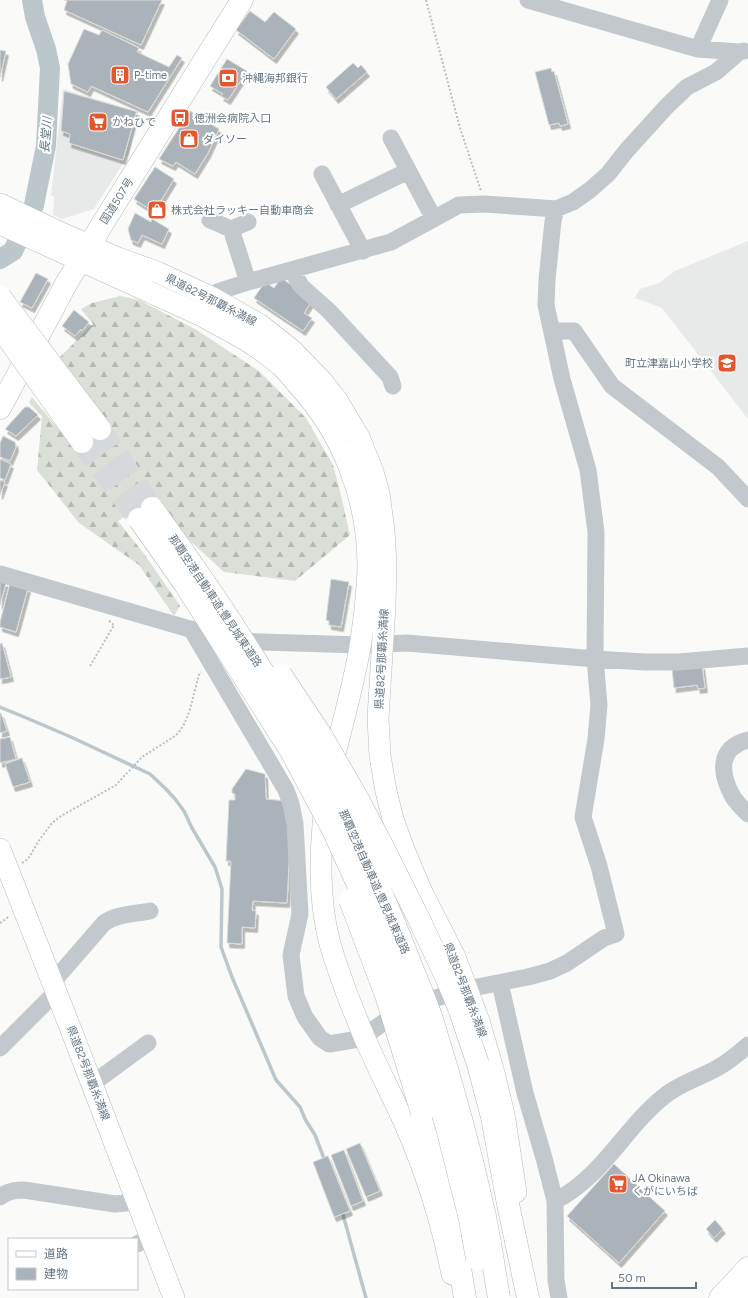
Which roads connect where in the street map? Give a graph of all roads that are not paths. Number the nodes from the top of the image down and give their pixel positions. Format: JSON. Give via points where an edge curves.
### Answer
{"nodes":[{"id":1,"x":528,"y":0,"type":"edge"},
{"id":2,"x":720,"y":0,"type":"edge"},
{"id":3,"x":239,"y":1,"type":"edge"},
{"id":4,"x":698,"y":49,"type":"junction"},
{"id":5,"x":744,"y":51,"type":"edge"},
{"id":6,"x":391,"y":138,"type":"dead end"},
{"id":7,"x":408,"y":171,"type":"junction"},
{"id":8,"x":322,"y":174,"type":"dead end"},
{"id":9,"x":338,"y":205,"type":"junction"},
{"id":10,"x":556,"y":209,"type":"junction"},
{"id":11,"x":2,"y":215,"type":"edge"},
{"id":12,"x":434,"y":219,"type":"junction"},
{"id":13,"x":210,"y":220,"type":"dead end"},
{"id":14,"x":248,"y":222,"type":"dead end"},
{"id":15,"x":231,"y":229,"type":"junction"},
{"id":16,"x":363,"y":250,"type":"junction"},
{"id":17,"x":85,"y":253,"type":"junction"},
{"id":18,"x":292,"y":270,"type":"junction"},
{"id":19,"x":248,"y":282,"type":"junction"},
{"id":20,"x":0,"y":297,"type":"edge"},
{"id":21,"x":211,"y":297,"type":"junction"},
{"id":22,"x":0,"y":327,"type":"edge"},
{"id":23,"x":552,"y":331,"type":"junction"},
{"id":24,"x":393,"y":386,"type":"dead end"},
{"id":25,"x":0,"y":408,"type":"edge"},
{"id":26,"x":100,"y":429,"type":"tunnel mouth"},
{"id":27,"x":82,"y":442,"type":"tunnel mouth"},
{"id":28,"x":748,"y":499,"type":"edge"},
{"id":29,"x":146,"y":514,"type":"tunnel mouth"},
{"id":30,"x":0,"y":574,"type":"edge"},
{"id":31,"x":191,"y":577,"type":"junction"},
{"id":32,"x":191,"y":629,"type":"junction"},
{"id":33,"x":382,"y":644,"type":"junction"},
{"id":34,"x":361,"y":645,"type":"junction"},
{"id":35,"x":748,"y":656,"type":"edge"},
{"id":36,"x":595,"y":659,"type":"junction"},
{"id":37,"x":748,"y":740,"type":"edge"},
{"id":38,"x":748,"y":814,"type":"edge"},
{"id":39,"x":0,"y":849,"type":"edge"},
{"id":40,"x":150,"y":911,"type":"dead end"},
{"id":41,"x":500,"y":983,"type":"junction"},
{"id":42,"x":54,"y":988,"type":"junction"},
{"id":43,"x":467,"y":989,"type":"junction"},
{"id":44,"x":365,"y":1038,"type":"junction"},
{"id":45,"x":148,"y":1043,"type":"dead end"},
{"id":46,"x":748,"y":1046,"type":"edge"},
{"id":47,"x":0,"y":1048,"type":"edge"},
{"id":48,"x":92,"y":1084,"type":"junction"},
{"id":49,"x":0,"y":1198,"type":"edge"},
{"id":50,"x":136,"y":1200,"type":"junction"},
{"id":51,"x":555,"y":1200,"type":"junction"},
{"id":52,"x":144,"y":1241,"type":"edge"},
{"id":53,"x":748,"y":1268,"type":"edge"},
{"id":54,"x":748,"y":1295,"type":"edge"},
{"id":55,"x":174,"y":1298,"type":"edge"},
{"id":56,"x":456,"y":1298,"type":"edge"},
{"id":57,"x":465,"y":1298,"type":"edge"},
{"id":58,"x":484,"y":1298,"type":"edge"},
{"id":59,"x":499,"y":1298,"type":"edge"},
{"id":60,"x":529,"y":1298,"type":"edge"},
{"id":61,"x":559,"y":1298,"type":"edge"},
{"id":62,"x":720,"y":1298,"type":"edge"},
{"id":63,"x":746,"y":1298,"type":"edge"}],
"edges":[{"from":1,"to":4,"type":"street"},
{"from":2,"to":4,"type":"street"},
{"from":3,"to":17,"type":"highway","name":"国道507号"},
{"from":4,"to":5,"type":"street"},
{"from":5,"to":10,"type":"street","via":[[716,72],[687,87],[627,150],[608,174],[573,202]]},
{"from":6,"to":7,"type":"street"},
{"from":7,"to":9,"type":"street"},
{"from":7,"to":12,"type":"street"},
{"from":8,"to":9,"type":"street"},
{"from":9,"to":16,"type":"street"},
{"from":10,"to":12,"type":"street","via":[[485,204],[460,205]]},
{"from":10,"to":23,"type":"street","via":[[552,221],[546,305]]},
{"from":11,"to":17,"type":"main road","name":"県道82号那覇糸満線"},
{"from":12,"to":16,"type":"street","via":[[391,242]]},
{"from":13,"to":15,"type":"street"},
{"from":14,"to":15,"type":"street"},
{"from":15,"to":19,"type":"street"},
{"from":16,"to":18,"type":"street"},
{"from":17,"to":21,"type":"main road","name":"県道82号那覇糸満線","via":[[118,258],[157,272]]},
{"from":17,"to":25,"type":"highway","name":"国道507号"},
{"from":17,"to":34,"type":"main road","name":"県道82号那覇糸満線","via":[[255,346],[280,365],[307,394],[329,426],[350,466],[361,501],[366,534],[368,585]]},
{"from":18,"to":19,"type":"street"},
{"from":18,"to":24,"type":"street","via":[[301,286],[329,311],[390,377]]},
{"from":19,"to":21,"type":"street","via":[[217,292]]},
{"from":20,"to":26,"type":"highway","bridge":true},
{"from":21,"to":33,"type":"main road","name":"県道82号那覇糸満線","via":[[271,333],[308,366],[337,400],[359,437],[375,479],[383,514],[386,564]]},
{"from":22,"to":27,"type":"highway","bridge":true},
{"from":23,"to":28,"type":"street","via":[[574,331],[612,386],[718,467]]},
{"from":23,"to":36,"type":"street","via":[[562,379],[588,470],[596,532]]},
{"from":29,"to":31,"type":"highway","name":"那覇空港自動車道;豊見城東道路","bridge":true},
{"from":30,"to":32,"type":"street"},
{"from":31,"to":57,"type":"highway","bridge":true,"via":[[297,786],[354,907],[379,976],[422,1112],[451,1214]]},
{"from":31,"to":58,"type":"highway","name":"那覇空港自動車道;豊見城東道路","bridge":true,"via":[[332,828],[389,952],[418,1030],[447,1128],[470,1219]]},
{"from":31,"to":59,"type":"highway","name":"那覇空港自動車道;豊見城東道路","bridge":true,"via":[[255,659],[307,745],[357,838],[399,932],[433,1024],[462,1120],[484,1214]]},
{"from":31,"to":60,"type":"highway","bridge":true,"via":[[287,684],[320,735],[360,803],[447,979],[478,1064],[492,1117]]},
{"from":32,"to":34,"type":"street","via":[[232,641]]},
{"from":32,"to":44,"type":"street","via":[[286,790],[291,804],[295,824],[300,914],[291,955],[296,996],[305,1017],[320,1038],[329,1044]]},
{"from":33,"to":34,"type":"street"},
{"from":33,"to":36,"type":"street","via":[[407,643]]},
{"from":33,"to":43,"type":"main road","name":"県道82号那覇糸満線","via":[[378,718],[380,756],[393,819],[406,854],[455,957]]},
{"from":34,"to":44,"type":"main road","name":"県道82号那覇糸満線","via":[[326,791],[320,871],[329,939],[339,973]]},
{"from":35,"to":36,"type":"street","via":[[680,662]]},
{"from":36,"to":41,"type":"street","via":[[598,712],[583,817],[599,866],[616,934],[604,938],[567,963],[550,971]]},
{"from":37,"to":38,"type":"street","via":[[734,746],[723,764],[724,775],[734,798]]},
{"from":39,"to":42,"type":"main road","name":"県道82号那覇糸満線"},
{"from":40,"to":42,"type":"street","via":[[111,918],[104,923]]},
{"from":41,"to":43,"type":"street"},
{"from":41,"to":51,"type":"street","via":[[525,1093]]},
{"from":42,"to":47,"type":"street","via":[[48,1000]]},
{"from":42,"to":48,"type":"main road","name":"県道82号那覇糸満線"},
{"from":43,"to":44,"type":"street","via":[[405,1007]]},
{"from":43,"to":60,"type":"main road","name":"県道82号那覇糸満線","via":[[479,1021],[504,1114]]},
{"from":44,"to":56,"type":"main road","name":"県道82号那覇糸満線","via":[[426,1177],[449,1259]]},
{"from":45,"to":48,"type":"street"},
{"from":46,"to":51,"type":"street","via":[[719,1067],[667,1094],[588,1178],[568,1194]]},
{"from":48,"to":50,"type":"main road","name":"県道82号那覇糸満線"},
{"from":49,"to":50,"type":"street","via":[[3,1194],[15,1190],[24,1190],[115,1204]]},
{"from":50,"to":52,"type":"main road","name":"県道82号那覇糸満線"},
{"from":51,"to":61,"type":"street","via":[[556,1280]]},
{"from":52,"to":55,"type":"main road","name":"県道82号那覇糸満線"},
{"from":53,"to":62,"type":"highway"},
{"from":54,"to":63,"type":"highway"}]}
